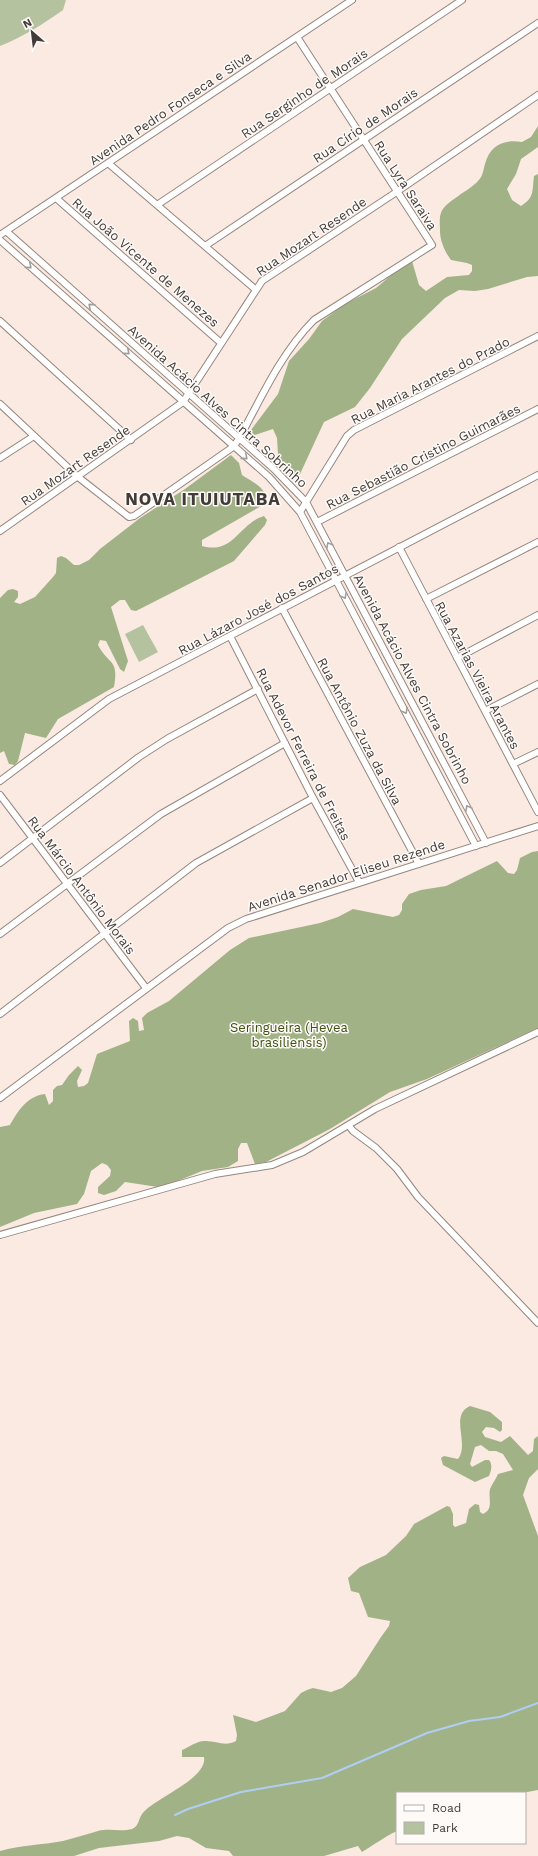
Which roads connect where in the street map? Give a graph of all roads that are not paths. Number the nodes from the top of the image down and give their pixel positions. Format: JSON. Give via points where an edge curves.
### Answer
{"nodes":[{"id":1,"x":352,"y":0,"type":"edge"},
{"id":2,"x":462,"y":0,"type":"edge"},
{"id":3,"x":538,"y":23,"type":"edge"},
{"id":4,"x":297,"y":37,"type":"junction"},
{"id":5,"x":330,"y":88,"type":"junction"},
{"id":6,"x":538,"y":96,"type":"edge"},
{"id":7,"x":364,"y":140,"type":"junction"},
{"id":8,"x":108,"y":163,"type":"junction"},
{"id":9,"x":398,"y":192,"type":"junction"},
{"id":10,"x":56,"y":198,"type":"junction"},
{"id":11,"x":157,"y":205,"type":"junction"},
{"id":12,"x":6,"y":231,"type":"junction"},
{"id":13,"x":0,"y":235,"type":"edge"},
{"id":14,"x":0,"y":240,"type":"edge"},
{"id":15,"x":205,"y":246,"type":"junction"},
{"id":16,"x":255,"y":290,"type":"junction"},
{"id":17,"x":0,"y":321,"type":"edge"},
{"id":18,"x":538,"y":336,"type":"edge"},
{"id":19,"x":221,"y":343,"type":"junction"},
{"id":20,"x":190,"y":394,"type":"junction"},
{"id":21,"x":183,"y":402,"type":"junction"},
{"id":22,"x":0,"y":404,"type":"edge"},
{"id":23,"x":538,"y":409,"type":"edge"},
{"id":24,"x":34,"y":436,"type":"junction"},
{"id":25,"x":239,"y":439,"type":"junction"},
{"id":26,"x":131,"y":440,"type":"junction"},
{"id":27,"x":233,"y":447,"type":"junction"},
{"id":28,"x":0,"y":458,"type":"edge"},
{"id":29,"x":538,"y":474,"type":"edge"},
{"id":30,"x":78,"y":477,"type":"junction"},
{"id":31,"x":306,"y":502,"type":"junction"},
{"id":32,"x":300,"y":512,"type":"junction"},
{"id":33,"x":317,"y":522,"type":"junction"},
{"id":34,"x":0,"y":531,"type":"edge"},
{"id":35,"x":538,"y":542,"type":"edge"},
{"id":36,"x":399,"y":547,"type":"junction"},
{"id":37,"x":345,"y":576,"type":"junction"},
{"id":38,"x":336,"y":580,"type":"junction"},
{"id":39,"x":426,"y":599,"type":"junction"},
{"id":40,"x":282,"y":608,"type":"junction"},
{"id":41,"x":538,"y":615,"type":"edge"},
{"id":42,"x":230,"y":636,"type":"junction"},
{"id":43,"x":457,"y":658,"type":"junction"},
{"id":44,"x":538,"y":684,"type":"edge"},
{"id":45,"x":258,"y":689,"type":"junction"},
{"id":46,"x":485,"y":711,"type":"junction"},
{"id":47,"x":285,"y":743,"type":"junction"},
{"id":48,"x":538,"y":752,"type":"edge"},
{"id":49,"x":513,"y":764,"type":"junction"},
{"id":50,"x":0,"y":781,"type":"edge"},
{"id":51,"x":0,"y":795,"type":"edge"},
{"id":52,"x":313,"y":798,"type":"junction"},
{"id":53,"x":538,"y":812,"type":"edge"},
{"id":54,"x":538,"y":826,"type":"edge"},
{"id":55,"x":33,"y":838,"type":"junction"},
{"id":56,"x":486,"y":843,"type":"junction"},
{"id":57,"x":476,"y":846,"type":"junction"},
{"id":58,"x":0,"y":863,"type":"edge"},
{"id":59,"x":419,"y":864,"type":"junction"},
{"id":60,"x":359,"y":882,"type":"junction"},
{"id":61,"x":68,"y":884,"type":"junction"},
{"id":62,"x":0,"y":934,"type":"edge"},
{"id":63,"x":104,"y":934,"type":"junction"},
{"id":64,"x":146,"y":988,"type":"junction"},
{"id":65,"x":0,"y":1014,"type":"edge"},
{"id":66,"x":538,"y":1032,"type":"edge"},
{"id":67,"x":0,"y":1098,"type":"edge"},
{"id":68,"x":349,"y":1126,"type":"junction"},
{"id":69,"x":0,"y":1234,"type":"edge"},
{"id":70,"x":538,"y":1323,"type":"edge"}],
"edges":[{"from":1,"to":4,"type":"street","name":"Avenida Pedro Fonseca e Silva"},
{"from":2,"to":5,"type":"street","name":"Rua Serginho de Morais"},
{"from":3,"to":7,"type":"street","name":"Rua Círio de Morais"},
{"from":4,"to":5,"type":"street","name":"Rua Lyra Saraiva"},
{"from":4,"to":8,"type":"street","name":"Avenida Pedro Fonseca e Silva"},
{"from":5,"to":7,"type":"street","name":"Rua Lyra Saraiva"},
{"from":5,"to":11,"type":"street","name":"Rua Serginho de Morais"},
{"from":6,"to":9,"type":"street","name":"Rua Mozart Resende"},
{"from":7,"to":9,"type":"street","name":"Rua Lyra Saraiva"},
{"from":7,"to":15,"type":"street","name":"Rua Círio de Morais"},
{"from":8,"to":10,"type":"street","name":"Avenida Pedro Fonseca e Silva"},
{"from":8,"to":11,"type":"street"},
{"from":9,"to":16,"type":"street","name":"Rua Mozart Resende","via":[[262,281]]},
{"from":9,"to":25,"type":"street","name":"Rua Lyra Saraiva","via":[[432,245],[314,320],[300,334],[280,364]]},
{"from":10,"to":12,"type":"street","name":"Avenida Pedro Fonseca e Silva"},
{"from":10,"to":19,"type":"street","name":"Rua João Vicente de Menezes"},
{"from":11,"to":15,"type":"street"},
{"from":12,"to":13,"type":"street","name":"Avenida Pedro Fonseca e Silva"},
{"from":20,"to":12,"type":"street","name":"Avenida Acácio Alves Cintra Sobrinho","one_way":true},
{"from":14,"to":21,"type":"street","name":"Avenida Acácio Alves Cintra Sobrinho","one_way":true},
{"from":15,"to":16,"type":"street"},
{"from":16,"to":19,"type":"street","name":"Rua Mozart Resende"},
{"from":17,"to":26,"type":"street"},
{"from":18,"to":31,"type":"street","name":"Rua Maria Arantes do Prado","via":[[354,430],[347,436]]},
{"from":19,"to":20,"type":"street","name":"Rua Mozart Resende"},
{"from":20,"to":21,"type":"street","name":"Rua Mozart Resende"},
{"from":20,"to":25,"type":"street","name":"Avenida Acácio Alves Cintra Sobrinho"},
{"from":21,"to":26,"type":"street","name":"Rua Mozart Resende"},
{"from":21,"to":27,"type":"street","name":"Avenida Acácio Alves Cintra Sobrinho"},
{"from":22,"to":24,"type":"street"},
{"from":23,"to":33,"type":"street","name":"Rua Sebastião Cristino Guimarães"},
{"from":24,"to":28,"type":"street"},
{"from":24,"to":30,"type":"street"},
{"from":25,"to":27,"type":"street"},
{"from":25,"to":31,"type":"street","name":"Avenida Acácio Alves Cintra Sobrinho","via":[[274,469]]},
{"from":26,"to":30,"type":"street","name":"Rua Mozart Resende"},
{"from":27,"to":30,"type":"street","via":[[129,517]]},
{"from":27,"to":32,"type":"street","name":"Avenida Acácio Alves Cintra Sobrinho","one_way":true,"via":[[269,477]]},
{"from":29,"to":36,"type":"street","name":"Rua Lázaro José dos Santos"},
{"from":30,"to":34,"type":"street","name":"Rua Mozart Resende"},
{"from":31,"to":32,"type":"street","name":"Rua Maria Arantes do Prado"},
{"from":31,"to":33,"type":"street","name":"Avenida Acácio Alves Cintra Sobrinho"},
{"from":32,"to":38,"type":"street","name":"Avenida Acácio Alves Cintra Sobrinho"},
{"from":37,"to":33,"type":"street","name":"Avenida Acácio Alves Cintra Sobrinho","one_way":true},
{"from":35,"to":39,"type":"street"},
{"from":36,"to":37,"type":"street","name":"Rua Lázaro José dos Santos"},
{"from":36,"to":39,"type":"street","name":"Rua Azarias Vieira Arantes"},
{"from":37,"to":38,"type":"street","name":"Rua Lázaro José dos Santos"},
{"from":56,"to":37,"type":"street","name":"Avenida Acácio Alves Cintra Sobrinho","one_way":true},
{"from":38,"to":40,"type":"street","name":"Rua Lázaro José dos Santos"},
{"from":38,"to":57,"type":"street","name":"Avenida Acácio Alves Cintra Sobrinho","one_way":true},
{"from":39,"to":43,"type":"street","name":"Rua Azarias Vieira Arantes"},
{"from":40,"to":42,"type":"street","name":"Rua Lázaro José dos Santos"},
{"from":40,"to":59,"type":"street","name":"Rua Antônio Zuza da Silva"},
{"from":41,"to":43,"type":"street"},
{"from":42,"to":45,"type":"street","name":"Rua Adevor Ferreira de Freitas"},
{"from":42,"to":50,"type":"street","name":"Rua Lázaro José dos Santos","via":[[109,699]]},
{"from":43,"to":46,"type":"street","name":"Rua Azarias Vieira Arantes"},
{"from":44,"to":46,"type":"street"},
{"from":45,"to":47,"type":"street","name":"Rua Adevor Ferreira de Freitas"},
{"from":45,"to":55,"type":"street","via":[[139,757]]},
{"from":46,"to":49,"type":"street","name":"Rua Azarias Vieira Arantes"},
{"from":47,"to":52,"type":"street","name":"Rua Adevor Ferreira de Freitas"},
{"from":47,"to":61,"type":"street","via":[[161,814]]},
{"from":48,"to":49,"type":"street"},
{"from":49,"to":53,"type":"street","name":"Rua Azarias Vieira Arantes"},
{"from":51,"to":55,"type":"street","name":"Rua Márcio Antônio Morais"},
{"from":52,"to":60,"type":"street","name":"Rua Adevor Ferreira de Freitas"},
{"from":52,"to":63,"type":"street","via":[[196,863]]},
{"from":54,"to":56,"type":"street","name":"Avenida Senador Eliseu Rezende"},
{"from":55,"to":58,"type":"street"},
{"from":55,"to":61,"type":"street","name":"Rua Márcio Antônio Morais"},
{"from":56,"to":57,"type":"street","name":"Avenida Senador Eliseu Rezende"},
{"from":57,"to":59,"type":"street","name":"Avenida Senador Eliseu Rezende"},
{"from":59,"to":60,"type":"street","name":"Avenida Senador Eliseu Rezende"},
{"from":60,"to":64,"type":"street","name":"Avenida Senador Eliseu Rezende","via":[[246,919],[228,928]]},
{"from":61,"to":62,"type":"street"},
{"from":61,"to":63,"type":"street","name":"Rua Márcio Antônio Morais"},
{"from":63,"to":64,"type":"street","name":"Rua Márcio Antônio Morais"},
{"from":63,"to":65,"type":"street"},
{"from":64,"to":67,"type":"street","name":"Avenida Senador Eliseu Rezende"},
{"from":66,"to":68,"type":"street","via":[[375,1109]]},
{"from":68,"to":69,"type":"street","via":[[303,1152],[272,1165],[215,1174]]},
{"from":68,"to":70,"type":"street","via":[[397,1169],[418,1197]]}]}
